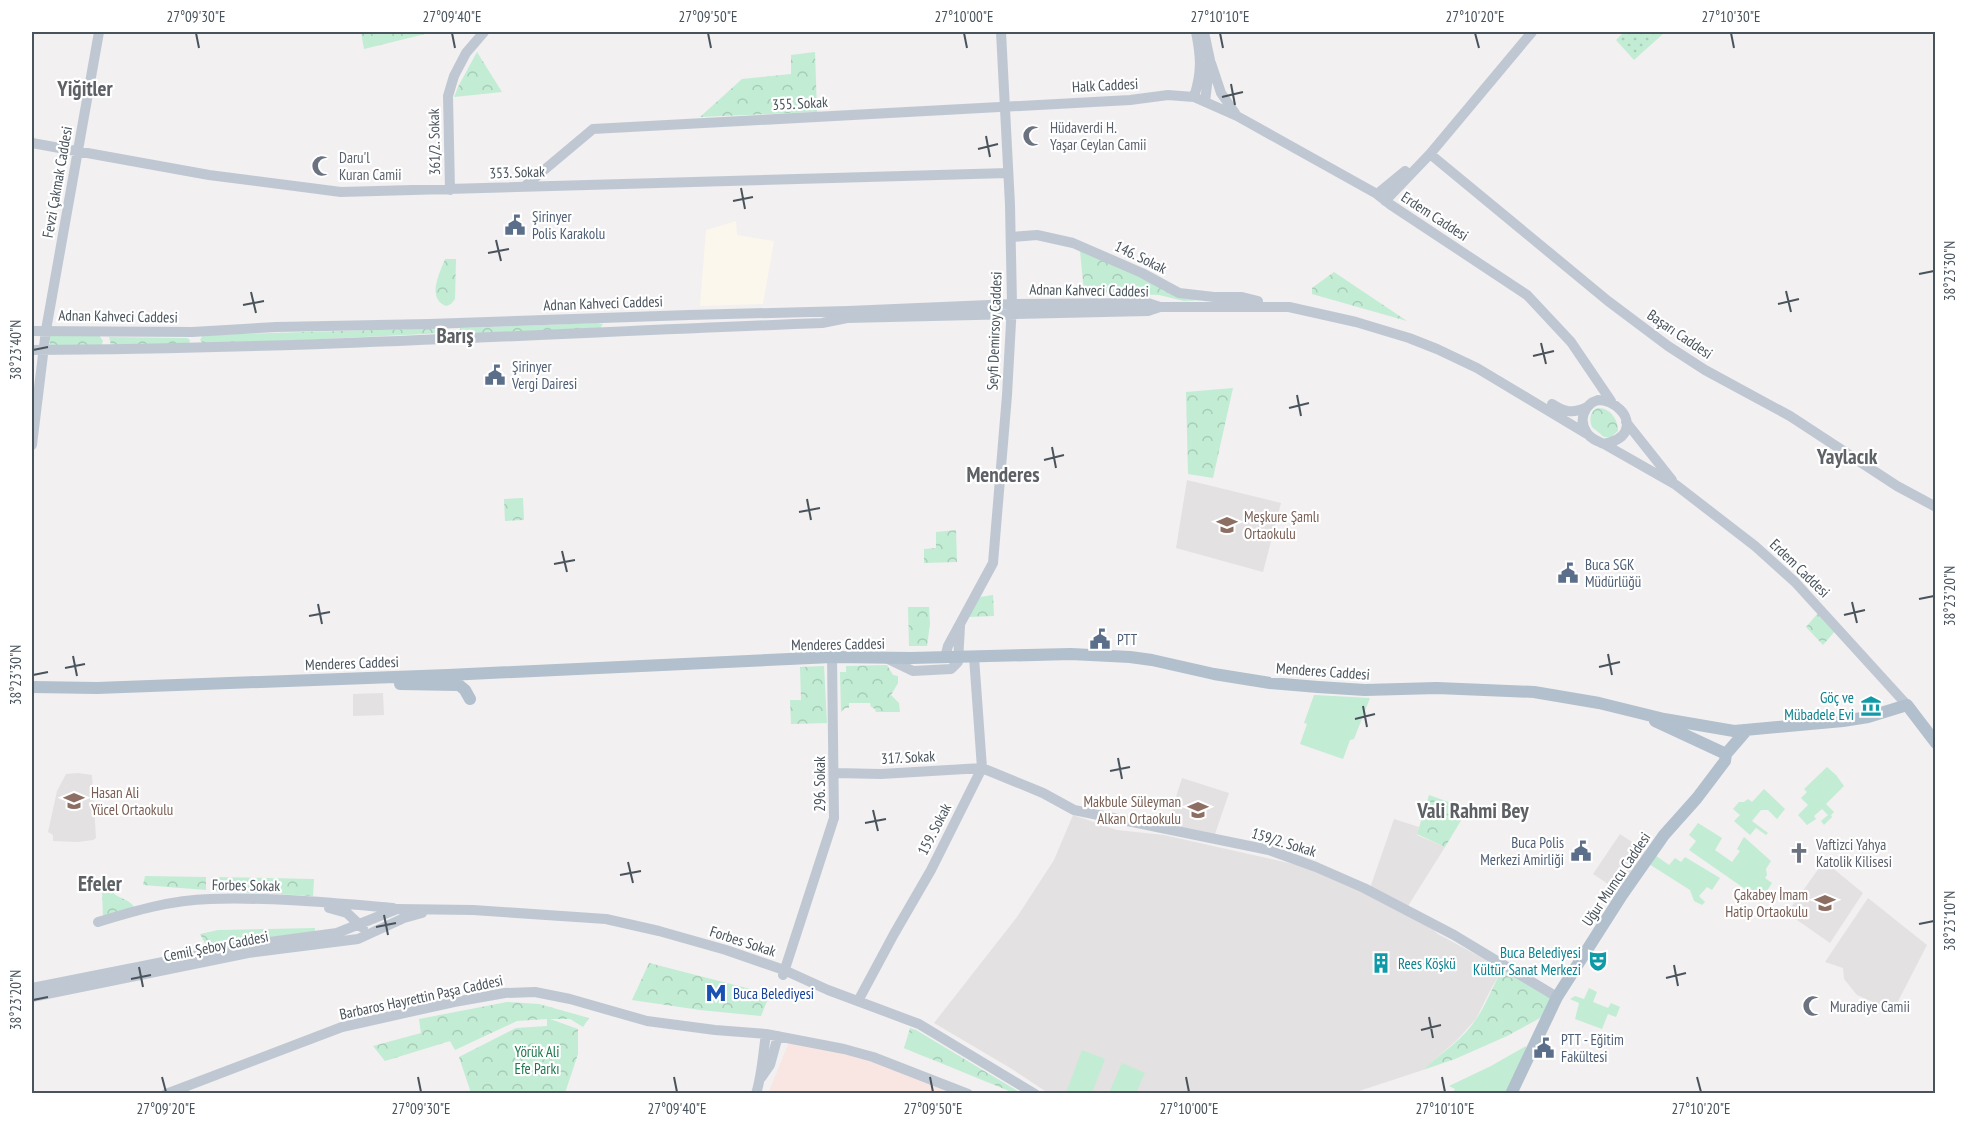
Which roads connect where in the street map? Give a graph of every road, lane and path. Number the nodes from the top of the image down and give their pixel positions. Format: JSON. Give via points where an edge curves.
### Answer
{"nodes":[{"id":1,"x":99,"y":32,"type":"edge"},
{"id":2,"x":484,"y":32,"type":"edge"},
{"id":3,"x":1002,"y":32,"type":"edge"},
{"id":4,"x":1196,"y":32,"type":"edge"},
{"id":5,"x":1204,"y":32,"type":"edge"},
{"id":6,"x":1532,"y":32,"type":"edge"},
{"id":7,"x":1210,"y":60,"type":"junction"},
{"id":8,"x":1194,"y":97,"type":"junction"},
{"id":9,"x":1205,"y":102,"type":"junction"},
{"id":10,"x":1005,"y":106,"type":"junction"},
{"id":11,"x":1237,"y":116,"type":"junction"},
{"id":12,"x":32,"y":143,"type":"edge"},
{"id":13,"x":78,"y":152,"type":"junction"},
{"id":14,"x":1430,"y":154,"type":"junction"},
{"id":15,"x":1008,"y":173,"type":"junction"},
{"id":16,"x":525,"y":186,"type":"junction"},
{"id":17,"x":450,"y":190,"type":"junction"},
{"id":18,"x":1381,"y":197,"type":"junction"},
{"id":19,"x":1011,"y":237,"type":"junction"},
{"id":20,"x":1258,"y":301,"type":"junction"},
{"id":21,"x":1217,"y":306,"type":"junction"},
{"id":22,"x":1012,"y":309,"type":"junction"},
{"id":23,"x":46,"y":330,"type":"junction"},
{"id":24,"x":32,"y":331,"type":"edge"},
{"id":25,"x":102,"y":331,"type":"junction"},
{"id":26,"x":101,"y":349,"type":"junction"},
{"id":27,"x":32,"y":350,"type":"edge"},
{"id":28,"x":44,"y":350,"type":"junction"},
{"id":29,"x":1591,"y":374,"type":"junction"},
{"id":30,"x":1611,"y":401,"type":"junction"},
{"id":31,"x":1589,"y":404,"type":"junction"},
{"id":32,"x":1626,"y":422,"type":"junction"},
{"id":33,"x":1587,"y":434,"type":"junction"},
{"id":34,"x":1604,"y":444,"type":"junction"},
{"id":35,"x":32,"y":445,"type":"edge"},
{"id":36,"x":1676,"y":485,"type":"junction"},
{"id":37,"x":1935,"y":507,"type":"edge"},
{"id":38,"x":832,"y":657,"type":"junction"},
{"id":39,"x":952,"y":657,"type":"junction"},
{"id":40,"x":974,"y":657,"type":"junction"},
{"id":41,"x":356,"y":677,"type":"junction"},
{"id":42,"x":32,"y":687,"type":"edge"},
{"id":43,"x":470,"y":699,"type":"dead end"},
{"id":44,"x":1907,"y":705,"type":"junction"},
{"id":45,"x":1641,"y":714,"type":"junction"},
{"id":46,"x":1711,"y":727,"type":"junction"},
{"id":47,"x":1738,"y":735,"type":"junction"},
{"id":48,"x":1935,"y":743,"type":"edge"},
{"id":49,"x":1706,"y":744,"type":"junction"},
{"id":50,"x":1726,"y":754,"type":"junction"},
{"id":51,"x":982,"y":768,"type":"junction"},
{"id":52,"x":835,"y":773,"type":"junction"},
{"id":53,"x":319,"y":902,"type":"junction"},
{"id":54,"x":356,"y":905,"type":"junction"},
{"id":55,"x":397,"y":909,"type":"junction"},
{"id":56,"x":430,"y":910,"type":"junction"},
{"id":57,"x":98,"y":922,"type":"dead end"},
{"id":58,"x":363,"y":923,"type":"junction"},
{"id":59,"x":371,"y":934,"type":"junction"},
{"id":60,"x":783,"y":973,"type":"junction"},
{"id":61,"x":32,"y":988,"type":"edge"},
{"id":62,"x":32,"y":997,"type":"edge"},
{"id":63,"x":1557,"y":997,"type":"junction"},
{"id":64,"x":858,"y":1001,"type":"junction"},
{"id":65,"x":766,"y":1034,"type":"junction"},
{"id":66,"x":778,"y":1036,"type":"junction"},
{"id":67,"x":761,"y":1078,"type":"junction"},
{"id":68,"x":166,"y":1094,"type":"edge"},
{"id":69,"x":756,"y":1094,"type":"edge"},
{"id":70,"x":968,"y":1094,"type":"edge"},
{"id":71,"x":1035,"y":1094,"type":"edge"},
{"id":72,"x":1511,"y":1094,"type":"edge"}],
"edges":[{"from":1,"to":13,"type":"main road","name":"Fevzi Çakmak Caddesi"},
{"from":2,"to":17,"type":"main road","name":"361/2. Sokak","via":[[466,53],[448,96]]},
{"from":3,"to":10,"type":"main road","name":"Seyfi Demirsoy Caddesi"},
{"from":4,"to":8,"type":"main road","via":[[1200,71]]},
{"from":5,"to":7,"type":"main road"},
{"from":6,"to":14,"type":"main road"},
{"from":7,"to":9,"type":"main road"},
{"from":7,"to":11,"type":"main road","via":[[1221,93]]},
{"from":8,"to":9,"type":"main road","name":"Halk Caddesi"},
{"from":8,"to":10,"type":"main road","name":"Halk Caddesi","via":[[1168,95]]},
{"from":9,"to":11,"type":"main road","name":"Erdem Caddesi"},
{"from":10,"to":15,"type":"main road","name":"Seyfi Demirsoy Caddesi"},
{"from":10,"to":16,"type":"main road","name":"355. Sokak","via":[[597,128]]},
{"from":11,"to":18,"type":"main road","name":"Erdem Caddesi"},
{"from":12,"to":13,"type":"main road","name":"353. Sokak"},
{"from":13,"to":17,"type":"main road","name":"353. Sokak","via":[[209,175],[341,192]]},
{"from":13,"to":23,"type":"main road","name":"Fevzi Çakmak Caddesi"},
{"from":14,"to":18,"type":"main road"},
{"from":14,"to":37,"type":"main road","name":"Başarı Caddesi","via":[[1668,346],[1790,416]]},
{"from":15,"to":16,"type":"main road","name":"353. Sokak"},
{"from":15,"to":19,"type":"main road","name":"Seyfi Demirsoy Caddesi"},
{"from":16,"to":17,"type":"main road","name":"353. Sokak"},
{"from":18,"to":29,"type":"main road","name":"Erdem Caddesi","via":[[1527,295],[1571,342]]},
{"from":19,"to":20,"type":"main road","name":"146. Sokak","via":[[1037,235],[1074,243],[1179,293]]},
{"from":19,"to":22,"type":"main road","name":"Seyfi Demirsoy Caddesi"},
{"from":20,"to":21,"type":"main road"},
{"from":20,"to":31,"type":"main road","via":[[1291,300],[1411,331],[1480,362],[1562,411],[1579,411]]},
{"from":21,"to":22,"type":"main road","name":"Adnan Kahveci Caddesi","via":[[1160,307],[1148,311]]},
{"from":21,"to":33,"type":"main road","via":[[1289,307],[1356,321],[1409,338],[1477,368]]},
{"from":22,"to":25,"type":"main road","name":"Adnan Kahveci Caddesi","via":[[678,315],[192,332]]},
{"from":22,"to":26,"type":"main road","name":"Adnan Kahveci Caddesi","via":[[847,318],[822,323]]},
{"from":22,"to":39,"type":"main road","name":"Seyfi Demirsoy Caddesi","via":[[993,563],[948,646]]},
{"from":23,"to":24,"type":"main road","name":"Adnan Kahveci Caddesi"},
{"from":23,"to":25,"type":"main road","name":"Adnan Kahveci Caddesi"},
{"from":23,"to":28,"type":"main road","name":"Fevzi Çakmak Caddesi"},
{"from":25,"to":26,"type":"main road","via":[[105,339]]},
{"from":26,"to":28,"type":"main road","name":"Adnan Kahveci Caddesi"},
{"from":27,"to":28,"type":"main road","name":"Adnan Kahveci Caddesi"},
{"from":28,"to":35,"type":"main road","name":"Fevzi Çakmak Caddesi"},
{"from":29,"to":30,"type":"main road","name":"Erdem Caddesi"},
{"from":29,"to":31,"type":"main road","via":[[1593,391]]},
{"from":30,"to":31,"type":"main road"},
{"from":30,"to":32,"type":"main road"},
{"from":31,"to":33,"type":"main road","via":[[1582,421]]},
{"from":32,"to":34,"type":"main road","via":[[1620,438]]},
{"from":32,"to":36,"type":"main road","name":"Erdem Caddesi"},
{"from":33,"to":34,"type":"main road"},
{"from":34,"to":36,"type":"main road","name":"Erdem Caddesi"},
{"from":36,"to":44,"type":"main road","name":"Erdem Caddesi","via":[[1749,540],[1795,582]]},
{"from":38,"to":39,"type":"main road","name":"Menderes Caddesi"},
{"from":38,"to":41,"type":"main road","name":"Menderes Caddesi"},
{"from":38,"to":52,"type":"main road","name":"296. Sokak"},
{"from":39,"to":40,"type":"main road","name":"Menderes Caddesi"},
{"from":40,"to":45,"type":"main road","name":"Menderes Caddesi","via":[[1114,656],[1270,683],[1365,690],[1534,692]]},
{"from":40,"to":51,"type":"main road"},
{"from":41,"to":42,"type":"main road","name":"Menderes Caddesi","via":[[97,688]]},
{"from":41,"to":43,"type":"main road","via":[[363,684],[459,685]]},
{"from":44,"to":47,"type":"main road","name":"Menderes Caddesi","via":[[1868,717]]},
{"from":44,"to":48,"type":"main road","name":"Erdem Caddesi"},
{"from":45,"to":46,"type":"main road","name":"Menderes Caddesi"},
{"from":45,"to":49,"type":"main road","name":"Menderes Caddesi"},
{"from":46,"to":47,"type":"main road","name":"Menderes Caddesi"},
{"from":46,"to":49,"type":"main road","via":[[1705,734]]},
{"from":47,"to":50,"type":"main road","name":"Uğur Mumcu Caddesi"},
{"from":49,"to":50,"type":"main road","name":"Menderes Caddesi"},
{"from":50,"to":63,"type":"main road","name":"Uğur Mumcu Caddesi","via":[[1711,780],[1651,852]]},
{"from":51,"to":52,"type":"main road","name":"317. Sokak"},
{"from":51,"to":63,"type":"main road","name":"159/2. Sokak","via":[[1074,810],[1269,850],[1317,867],[1454,935]]},
{"from":51,"to":64,"type":"main road","name":"159. Sokak"},
{"from":52,"to":60,"type":"main road","name":"296. Sokak","via":[[834,818]]},
{"from":53,"to":54,"type":"main road","name":"Forbes Sokak"},
{"from":53,"to":57,"type":"main road","name":"Forbes Sokak","via":[[209,899],[141,909]]},
{"from":53,"to":58,"type":"main road"},
{"from":54,"to":55,"type":"main road","name":"Forbes Sokak"},
{"from":54,"to":58,"type":"main road"},
{"from":55,"to":56,"type":"main road","name":"Forbes Sokak"},
{"from":55,"to":58,"type":"main road","name":"Forbes Sokak"},
{"from":56,"to":59,"type":"main road","name":"Cemil Şeboy Caddesi"},
{"from":56,"to":60,"type":"main road","name":"Forbes Sokak","via":[[624,922],[716,947]]},
{"from":58,"to":59,"type":"main road"},
{"from":58,"to":61,"type":"main road","name":"Cemil Şeboy Caddesi","via":[[337,933],[192,955]]},
{"from":59,"to":62,"type":"main road","name":"Cemil Şeboy Caddesi","via":[[248,953]]},
{"from":60,"to":64,"type":"main road","name":"Forbes Sokak"},
{"from":63,"to":72,"type":"main road","name":"Uğur Mumcu Caddesi"},
{"from":64,"to":71,"type":"main road","name":"Forbes Sokak","via":[[919,1024]]},
{"from":65,"to":66,"type":"main road","name":"Barbaros Hayrettin Paşa Caddesi"},
{"from":65,"to":67,"type":"main road"},
{"from":65,"to":68,"type":"main road","name":"Barbaros Hayrettin Paşa Caddesi","via":[[646,1021],[570,999],[504,993],[342,1027]]},
{"from":66,"to":67,"type":"main road","via":[[770,1065]]},
{"from":66,"to":70,"type":"main road","name":"Barbaros Hayrettin Paşa Caddesi","via":[[844,1048]]},
{"from":67,"to":69,"type":"main road"}]}
